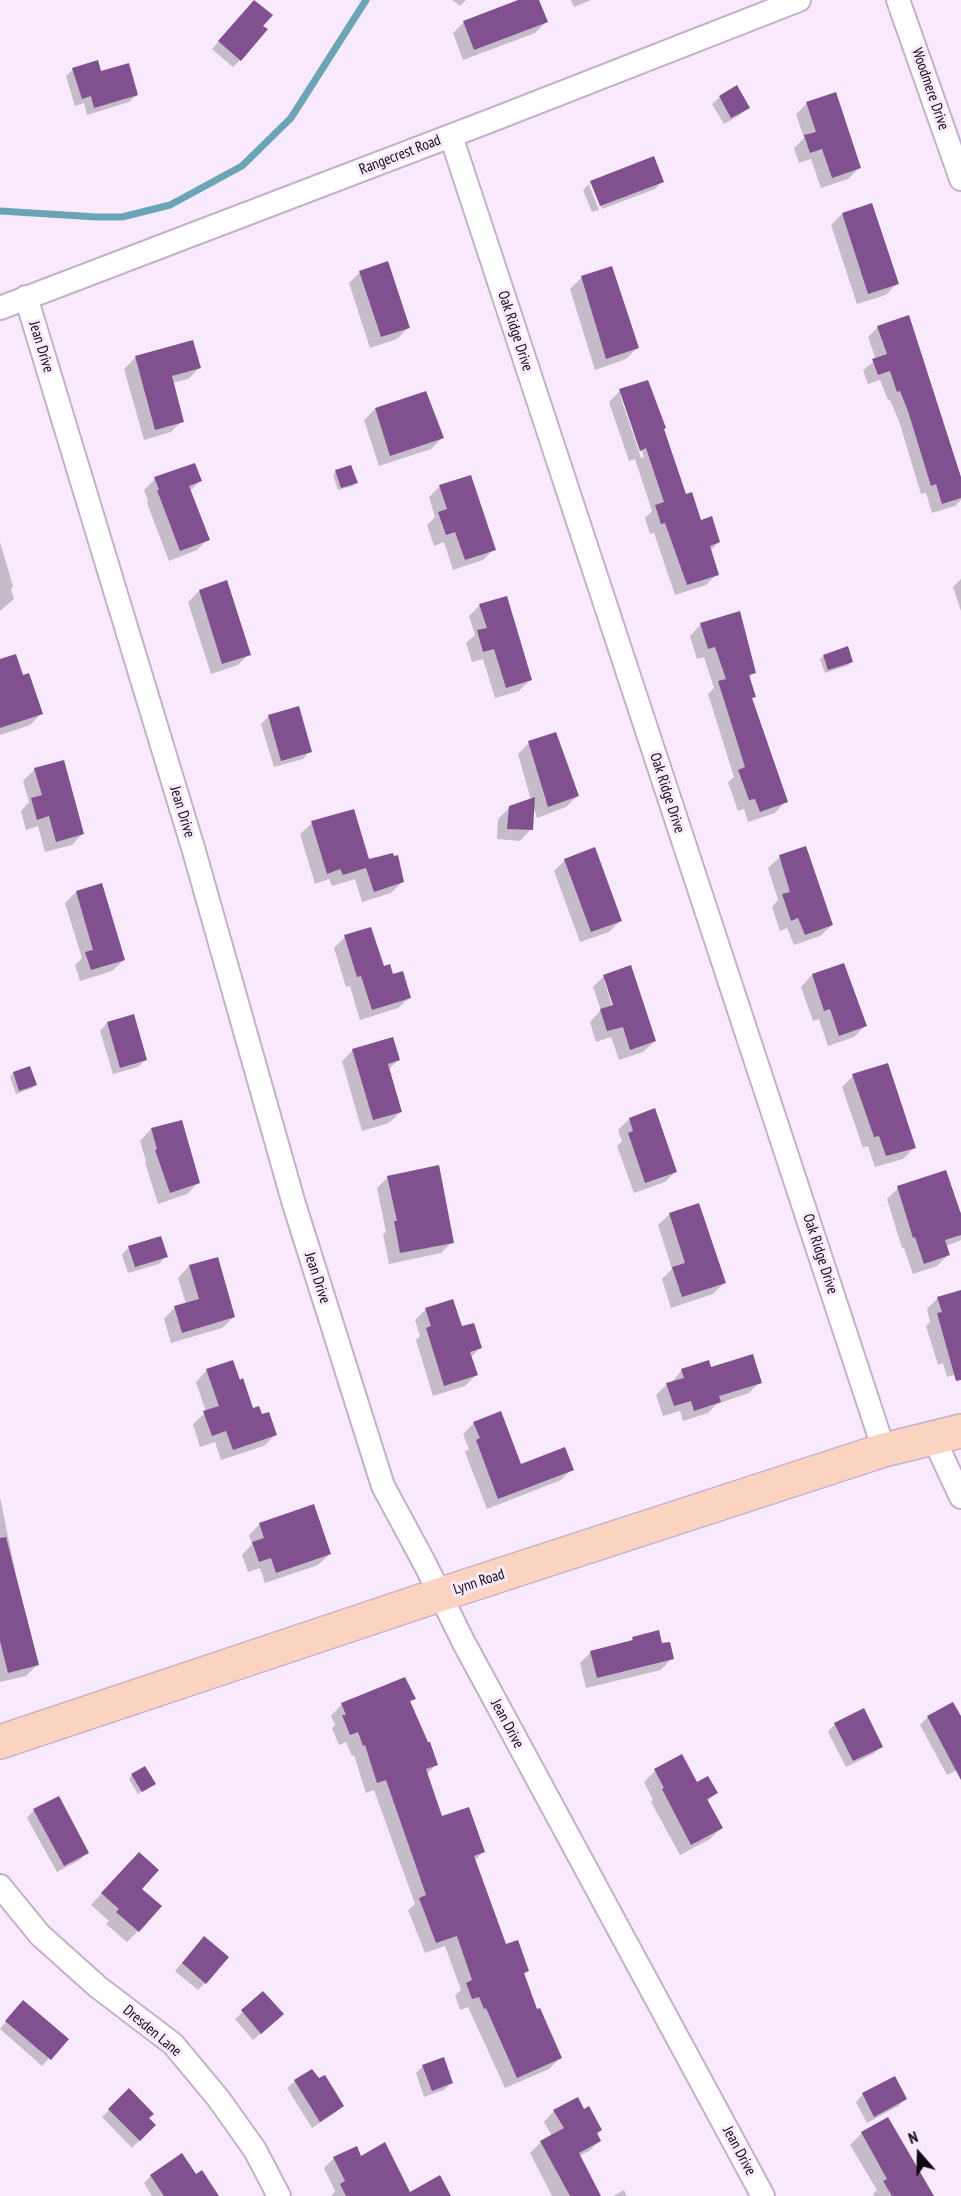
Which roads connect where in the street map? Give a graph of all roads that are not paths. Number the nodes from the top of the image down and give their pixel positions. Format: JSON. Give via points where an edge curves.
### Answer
{"nodes":[{"id":1,"x":799,"y":0,"type":"edge"},
{"id":2,"x":898,"y":0,"type":"edge"},
{"id":3,"x":451,"y":136,"type":"junction"},
{"id":4,"x":961,"y":178,"type":"edge"},
{"id":5,"x":26,"y":297,"type":"junction"},
{"id":6,"x":0,"y":308,"type":"edge"},
{"id":7,"x":947,"y":1434,"type":"edge"},
{"id":8,"x":884,"y":1450,"type":"junction"},
{"id":9,"x":961,"y":1497,"type":"edge"},
{"id":10,"x":439,"y":1595,"type":"junction"},
{"id":11,"x":0,"y":1742,"type":"edge"},
{"id":12,"x":0,"y":1886,"type":"edge"},
{"id":13,"x":279,"y":2196,"type":"edge"},
{"id":14,"x":764,"y":2196,"type":"edge"}],
"edges":[{"from":1,"to":3,"type":"street","name":"Rangecrest Road"},
{"from":2,"to":4,"type":"street","name":"Woodmere Drive"},
{"from":3,"to":5,"type":"street","name":"Rangecrest Road"},
{"from":3,"to":8,"type":"street","name":"Oak Ridge Drive"},
{"from":5,"to":6,"type":"street","name":"Rangecrest Road"},
{"from":5,"to":10,"type":"street","name":"Jean Drive","via":[[191,842],[294,1204],[383,1486]]},
{"from":7,"to":8,"type":"main road","name":"Lynn Road"},
{"from":7,"to":9,"type":"street"},
{"from":8,"to":10,"type":"main road","name":"Lynn Road"},
{"from":10,"to":11,"type":"main road","name":"Lynn Road"},
{"from":10,"to":14,"type":"street","name":"Jean Drive"},
{"from":12,"to":13,"type":"street","name":"Dresden Lane","via":[[40,1935],[173,2044],[255,2150]]}]}
